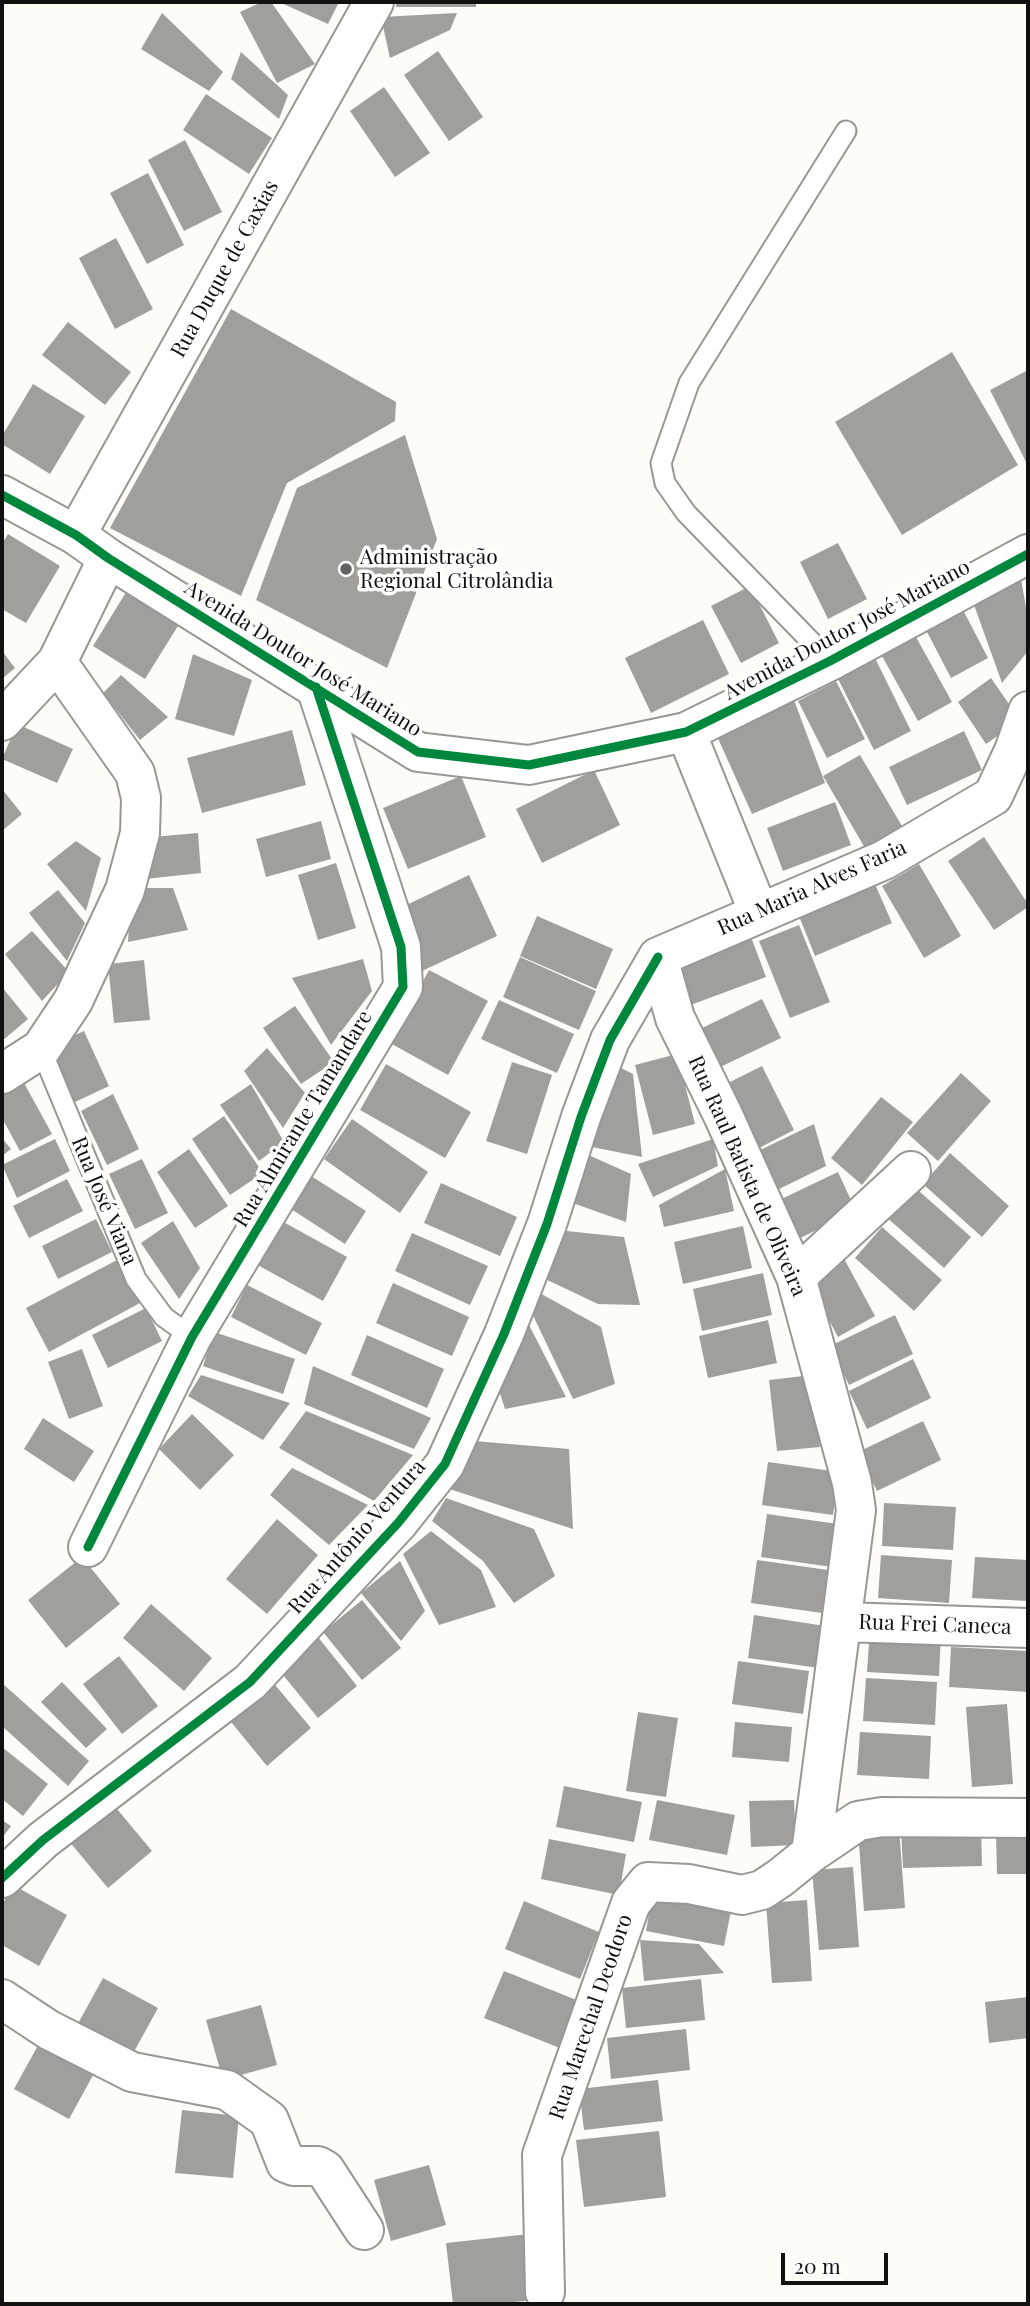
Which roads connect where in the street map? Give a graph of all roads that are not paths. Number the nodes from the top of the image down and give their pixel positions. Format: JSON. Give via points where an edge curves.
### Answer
{"nodes":[{"id":1,"x":374,"y":2,"type":"edge"},
{"id":2,"x":846,"y":131,"type":"dead end"},
{"id":3,"x":2,"y":495,"type":"edge"},
{"id":4,"x":76,"y":535,"type":"junction"},
{"id":5,"x":1028,"y":554,"type":"edge"},
{"id":6,"x":108,"y":558,"type":"junction"},
{"id":7,"x":57,"y":662,"type":"junction"},
{"id":8,"x":831,"y":662,"type":"junction"},
{"id":9,"x":316,"y":687,"type":"junction"},
{"id":10,"x":1028,"y":711,"type":"edge"},
{"id":11,"x":2,"y":721,"type":"edge"},
{"id":12,"x":686,"y":732,"type":"junction"},
{"id":13,"x":759,"y":913,"type":"junction"},
{"id":14,"x":658,"y":957,"type":"junction"},
{"id":15,"x":41,"y":1049,"type":"junction"},
{"id":16,"x":2,"y":1074,"type":"edge"},
{"id":17,"x":912,"y":1171,"type":"dead end"},
{"id":18,"x":796,"y":1277,"type":"junction"},
{"id":19,"x":192,"y":1337,"type":"junction"},
{"id":20,"x":88,"y":1547,"type":"dead end"},
{"id":21,"x":842,"y":1622,"type":"junction"},
{"id":22,"x":1028,"y":1628,"type":"edge"},
{"id":23,"x":1028,"y":1818,"type":"edge"},
{"id":24,"x":811,"y":1853,"type":"junction"},
{"id":25,"x":2,"y":1878,"type":"edge"},
{"id":26,"x":2,"y":1998,"type":"edge"},
{"id":27,"x":364,"y":2230,"type":"dead end"},
{"id":28,"x":545,"y":2292,"type":"dead end"}],
"edges":[{"from":1,"to":4,"type":"street","name":"Rua Duque de Caxias"},
{"from":2,"to":8,"type":"lane","via":[[689,383],[661,463],[665,483],[686,513]]},
{"from":3,"to":4,"type":"street","name":"Avenida Doutor José Mariano"},
{"from":4,"to":6,"type":"street","name":"Avenida Doutor José Mariano"},
{"from":5,"to":8,"type":"street","name":"Avenida Doutor José Mariano"},
{"from":6,"to":7,"type":"street"},
{"from":6,"to":9,"type":"street","name":"Avenida Doutor José Mariano"},
{"from":7,"to":11,"type":"street"},
{"from":7,"to":15,"type":"street","via":[[135,773],[141,798],[140,833],[125,890],[74,1002]]},
{"from":8,"to":12,"type":"street","name":"Avenida Doutor José Mariano"},
{"from":9,"to":12,"type":"street","name":"Avenida Doutor José Mariano","via":[[418,752],[430,754],[529,765]]},
{"from":9,"to":19,"type":"street","name":"Rua Almirante Tamandare","via":[[401,947],[402,987]]},
{"from":10,"to":13,"type":"street","name":"Rua Maria Alves Faria","via":[[993,796],[884,860]]},
{"from":12,"to":13,"type":"street"},
{"from":13,"to":14,"type":"street","name":"Rua Maria Alves Faria"},
{"from":14,"to":18,"type":"street","name":"Rua Raul Batista de Oliveira","via":[[675,1018]]},
{"from":14,"to":25,"type":"street","name":"Rua Antônio Ventura","via":[[610,1040],[547,1224],[445,1464],[398,1523],[250,1682],[43,1840]]},
{"from":15,"to":16,"type":"street"},
{"from":15,"to":19,"type":"lane","name":"Rua José Viana","via":[[136,1279],[164,1317]]},
{"from":17,"to":18,"type":"street"},
{"from":18,"to":21,"type":"street","name":"Rua Raul Batista de Oliveira","via":[[856,1510]]},
{"from":19,"to":20,"type":"street","name":"Rua Almirante Tamandare"},
{"from":21,"to":22,"type":"street","name":"Rua Frei Caneca"},
{"from":21,"to":24,"type":"street","name":"Rua Raul Batista de Oliveira"},
{"from":23,"to":24,"type":"street","via":[[882,1817],[858,1821]]},
{"from":24,"to":28,"type":"street","name":"Rua Marechal Deodoro","via":[[762,1891],[741,1895],[688,1884],[648,1882],[631,1903],[542,2155]]},
{"from":26,"to":27,"type":"street","via":[[49,2029],[132,2072],[227,2090],[269,2120],[286,2163],[325,2170]]}]}
